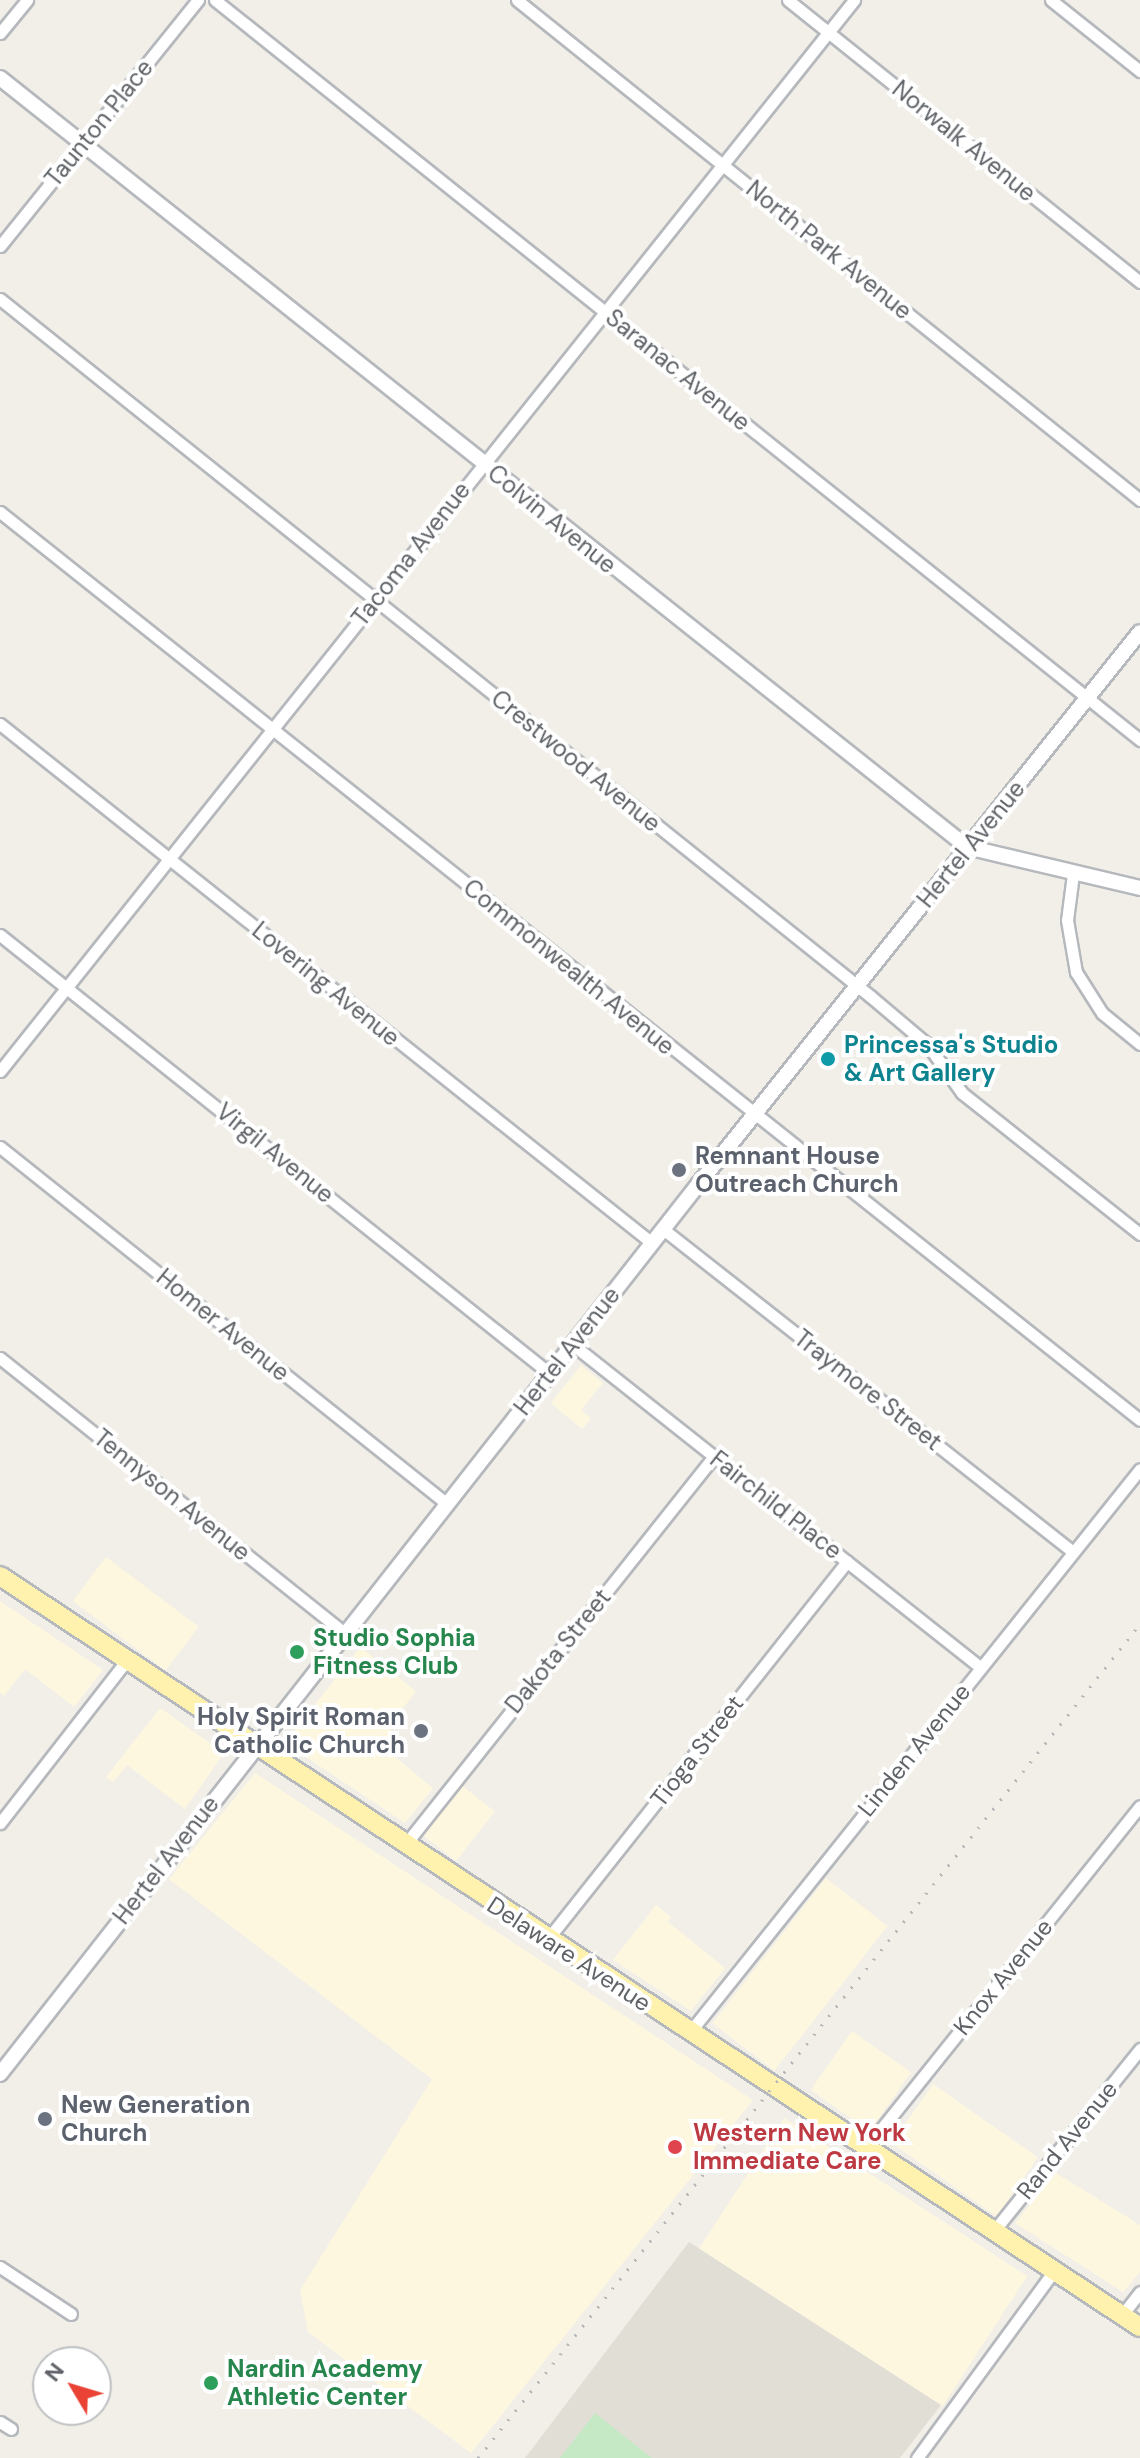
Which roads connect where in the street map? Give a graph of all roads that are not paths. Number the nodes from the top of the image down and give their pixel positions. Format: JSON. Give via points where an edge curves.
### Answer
{"nodes":[{"id":1,"x":27,"y":0,"type":"edge"},
{"id":2,"x":198,"y":0,"type":"edge"},
{"id":3,"x":215,"y":0,"type":"edge"},
{"id":4,"x":517,"y":0,"type":"edge"},
{"id":5,"x":788,"y":0,"type":"edge"},
{"id":6,"x":854,"y":0,"type":"edge"},
{"id":7,"x":1051,"y":0,"type":"edge"},
{"id":8,"x":828,"y":32,"type":"junction"},
{"id":9,"x":0,"y":33,"type":"edge"},
{"id":10,"x":1140,"y":71,"type":"edge"},
{"id":11,"x":0,"y":78,"type":"edge"},
{"id":12,"x":82,"y":144,"type":"junction"},
{"id":13,"x":722,"y":164,"type":"junction"},
{"id":14,"x":0,"y":246,"type":"edge"},
{"id":15,"x":1140,"y":282,"type":"edge"},
{"id":16,"x":0,"y":299,"type":"edge"},
{"id":17,"x":605,"y":311,"type":"junction"},
{"id":18,"x":482,"y":464,"type":"junction"},
{"id":19,"x":1140,"y":500,"type":"edge"},
{"id":20,"x":0,"y":512,"type":"edge"},
{"id":21,"x":374,"y":600,"type":"junction"},
{"id":22,"x":1140,"y":632,"type":"edge"},
{"id":23,"x":1088,"y":698,"type":"junction"},
{"id":24,"x":0,"y":724,"type":"edge"},
{"id":25,"x":272,"y":729,"type":"junction"},
{"id":26,"x":1140,"y":740,"type":"edge"},
{"id":27,"x":967,"y":847,"type":"junction"},
{"id":28,"x":170,"y":859,"type":"junction"},
{"id":29,"x":1073,"y":874,"type":"junction"},
{"id":30,"x":1140,"y":888,"type":"edge"},
{"id":31,"x":0,"y":935,"type":"edge"},
{"id":32,"x":856,"y":985,"type":"junction"},
{"id":33,"x":66,"y":988,"type":"junction"},
{"id":34,"x":1140,"y":1044,"type":"edge"},
{"id":35,"x":0,"y":1071,"type":"edge"},
{"id":36,"x":754,"y":1114,"type":"junction"},
{"id":37,"x":0,"y":1147,"type":"edge"},
{"id":38,"x":663,"y":1229,"type":"junction"},
{"id":39,"x":1140,"y":1234,"type":"edge"},
{"id":40,"x":652,"y":1243,"type":"junction"},
{"id":41,"x":572,"y":1344,"type":"junction"},
{"id":42,"x":0,"y":1358,"type":"edge"},
{"id":43,"x":549,"y":1373,"type":"junction"},
{"id":44,"x":1140,"y":1420,"type":"edge"},
{"id":45,"x":714,"y":1456,"type":"junction"},
{"id":46,"x":1140,"y":1469,"type":"edge"},
{"id":47,"x":446,"y":1503,"type":"junction"},
{"id":48,"x":1073,"y":1552,"type":"junction"},
{"id":49,"x":847,"y":1562,"type":"junction"},
{"id":50,"x":0,"y":1576,"type":"edge"},
{"id":51,"x":344,"y":1633,"type":"junction"},
{"id":52,"x":126,"y":1661,"type":"junction"},
{"id":53,"x":980,"y":1667,"type":"junction"},
{"id":54,"x":254,"y":1747,"type":"junction"},
{"id":55,"x":1140,"y":1806,"type":"edge"},
{"id":56,"x":0,"y":1823,"type":"edge"},
{"id":57,"x":404,"y":1846,"type":"junction"},
{"id":58,"x":547,"y":1940,"type":"junction"},
{"id":59,"x":689,"y":2033,"type":"junction"},
{"id":60,"x":1140,"y":2049,"type":"edge"},
{"id":61,"x":0,"y":2074,"type":"edge"},
{"id":62,"x":866,"y":2148,"type":"junction"},
{"id":63,"x":993,"y":2232,"type":"junction"},
{"id":64,"x":0,"y":2267,"type":"edge"},
{"id":65,"x":1054,"y":2271,"type":"junction"},
{"id":66,"x":1140,"y":2292,"type":"edge"},
{"id":67,"x":71,"y":2314,"type":"dead end"},
{"id":68,"x":1122,"y":2315,"type":"junction"},
{"id":69,"x":1140,"y":2327,"type":"edge"},
{"id":70,"x":917,"y":2458,"type":"edge"}],
"edges":[{"from":1,"to":9,"type":"street"},
{"from":2,"to":12,"type":"street","name":"Taunton Place"},
{"from":3,"to":17,"type":"street","name":"Saranac Avenue"},
{"from":4,"to":13,"type":"street","name":"North Park Avenue"},
{"from":5,"to":8,"type":"street","name":"Norwalk Avenue"},
{"from":6,"to":8,"type":"street","name":"Tacoma Avenue"},
{"from":7,"to":10,"type":"street"},
{"from":8,"to":13,"type":"street","name":"Tacoma Avenue"},
{"from":8,"to":15,"type":"street","name":"Norwalk Avenue"},
{"from":11,"to":12,"type":"street","name":"Colvin Avenue"},
{"from":12,"to":14,"type":"street","name":"Taunton Place"},
{"from":12,"to":18,"type":"street","name":"Colvin Avenue"},
{"from":13,"to":17,"type":"street","name":"Tacoma Avenue"},
{"from":13,"to":19,"type":"street","name":"North Park Avenue"},
{"from":16,"to":21,"type":"street","name":"Crestwood Avenue"},
{"from":17,"to":18,"type":"street","name":"Tacoma Avenue"},
{"from":17,"to":23,"type":"street","name":"Saranac Avenue"},
{"from":18,"to":21,"type":"street","name":"Tacoma Avenue"},
{"from":18,"to":27,"type":"street","name":"Colvin Avenue"},
{"from":20,"to":25,"type":"street","name":"Commonwealth Avenue"},
{"from":21,"to":25,"type":"street","name":"Tacoma Avenue"},
{"from":21,"to":32,"type":"street","name":"Crestwood Avenue"},
{"from":22,"to":23,"type":"street","name":"Hertel Avenue"},
{"from":23,"to":26,"type":"street","name":"Saranac Avenue"},
{"from":23,"to":27,"type":"street","name":"Hertel Avenue"},
{"from":24,"to":28,"type":"street","name":"Lovering Avenue"},
{"from":25,"to":28,"type":"street","name":"Tacoma Avenue"},
{"from":25,"to":36,"type":"street","name":"Commonwealth Avenue"},
{"from":27,"to":29,"type":"street","name":"Colvin Avenue"},
{"from":27,"to":32,"type":"street","name":"Hertel Avenue"},
{"from":28,"to":33,"type":"street","name":"Tacoma Avenue"},
{"from":28,"to":40,"type":"street","name":"Lovering Avenue"},
{"from":29,"to":30,"type":"street","name":"Colvin Avenue"},
{"from":29,"to":34,"type":"street","via":[[1067,920],[1076,972],[1102,1013]]},
{"from":31,"to":33,"type":"street","name":"Virgil Avenue"},
{"from":32,"to":36,"type":"street","name":"Hertel Avenue"},
{"from":32,"to":39,"type":"street","name":"Crestwood Avenue","via":[[928,1045],[974,1103]]},
{"from":33,"to":35,"type":"street","name":"Tacoma Avenue"},
{"from":33,"to":43,"type":"street","name":"Virgil Avenue"},
{"from":36,"to":38,"type":"street","name":"Hertel Avenue"},
{"from":36,"to":44,"type":"street","name":"Commonwealth Avenue"},
{"from":37,"to":47,"type":"street","name":"Homer Avenue"},
{"from":38,"to":40,"type":"street","name":"Hertel Avenue"},
{"from":38,"to":48,"type":"street","name":"Traymore Street"},
{"from":40,"to":41,"type":"street","name":"Hertel Avenue"},
{"from":41,"to":43,"type":"street","name":"Hertel Avenue"},
{"from":41,"to":45,"type":"street","name":"Fairchild Place"},
{"from":42,"to":51,"type":"street","name":"Tennyson Avenue"},
{"from":43,"to":47,"type":"street","name":"Hertel Avenue"},
{"from":45,"to":49,"type":"street","name":"Fairchild Place"},
{"from":45,"to":57,"type":"street","name":"Dakota Street"},
{"from":46,"to":48,"type":"street","name":"Linden Avenue"},
{"from":47,"to":51,"type":"street","name":"Hertel Avenue"},
{"from":48,"to":53,"type":"street","name":"Linden Avenue"},
{"from":49,"to":53,"type":"street","name":"Fairchild Place"},
{"from":49,"to":58,"type":"street","name":"Tioga Street"},
{"from":50,"to":52,"type":"main road","name":"Delaware Avenue"},
{"from":51,"to":54,"type":"street","name":"Hertel Avenue"},
{"from":52,"to":54,"type":"main road","name":"Delaware Avenue"},
{"from":52,"to":56,"type":"street"},
{"from":53,"to":59,"type":"street","name":"Linden Avenue"},
{"from":54,"to":57,"type":"main road","name":"Delaware Avenue"},
{"from":54,"to":61,"type":"street","name":"Hertel Avenue"},
{"from":55,"to":62,"type":"street","name":"Knox Avenue"},
{"from":57,"to":58,"type":"main road","name":"Delaware Avenue"},
{"from":58,"to":59,"type":"main road","name":"Delaware Avenue"},
{"from":59,"to":62,"type":"main road","name":"Delaware Avenue"},
{"from":60,"to":63,"type":"street","name":"Rand Avenue"},
{"from":62,"to":63,"type":"main road","name":"Delaware Avenue"},
{"from":63,"to":65,"type":"main road","name":"Delaware Avenue"},
{"from":64,"to":67,"type":"street"},
{"from":65,"to":68,"type":"main road","name":"Delaware Avenue"},
{"from":65,"to":70,"type":"street"},
{"from":66,"to":68,"type":"street"},
{"from":68,"to":69,"type":"main road","name":"Delaware Avenue"}]}
